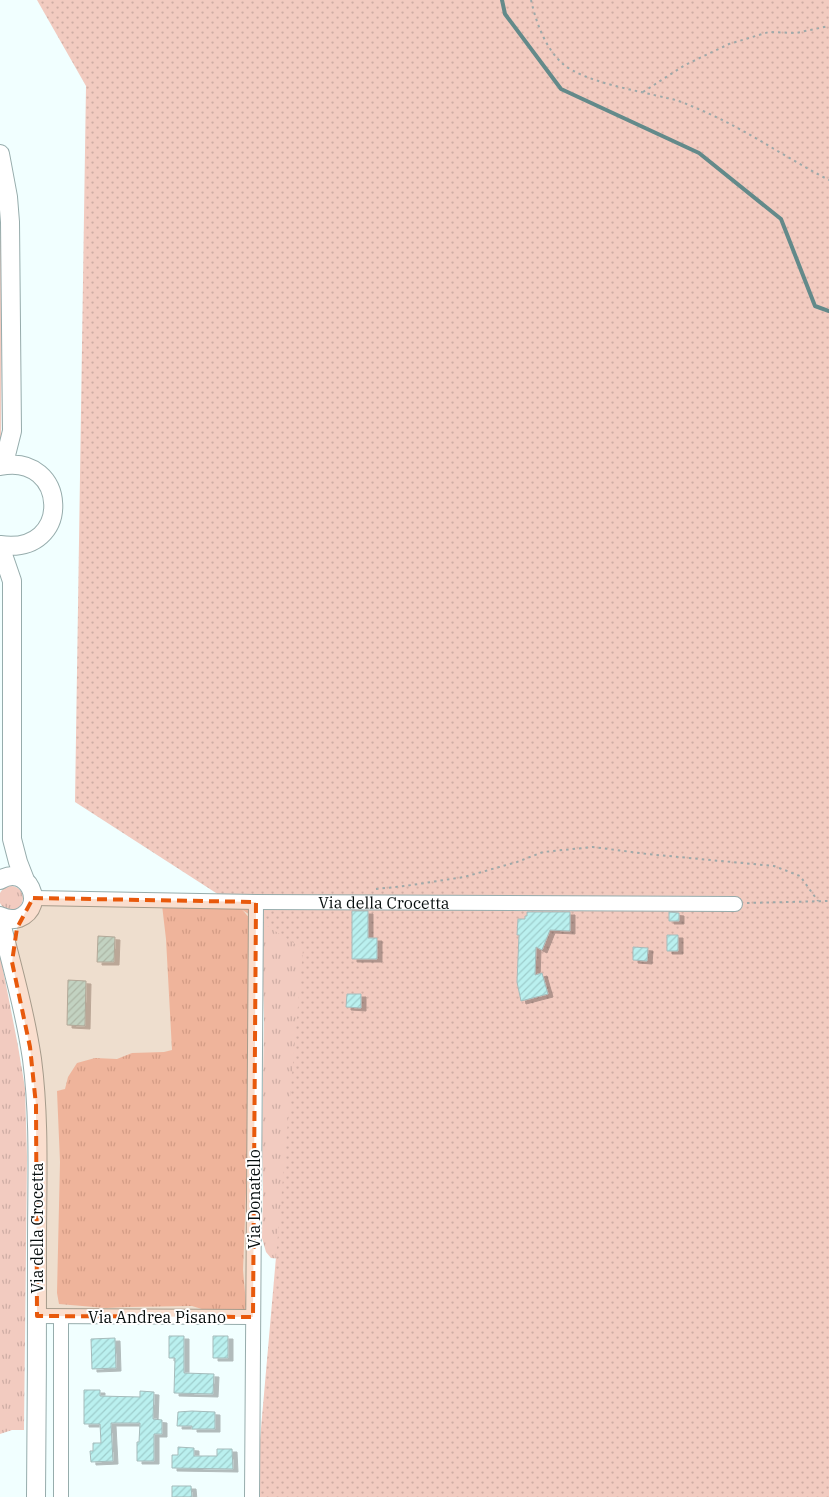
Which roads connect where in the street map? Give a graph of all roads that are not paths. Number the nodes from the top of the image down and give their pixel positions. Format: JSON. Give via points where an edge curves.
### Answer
{"nodes":[{"id":1,"x":0,"y":154,"type":"edge"},
{"id":2,"x":12,"y":431,"type":"junction"},
{"id":3,"x":0,"y":466,"type":"edge"},
{"id":4,"x":27,"y":466,"type":"junction"},
{"id":5,"x":27,"y":544,"type":"junction"},
{"id":6,"x":0,"y":546,"type":"edge"},
{"id":7,"x":12,"y":581,"type":"junction"},
{"id":8,"x":12,"y":839,"type":"junction"},
{"id":9,"x":0,"y":878,"type":"edge"},
{"id":10,"x":25,"y":880,"type":"junction"},
{"id":11,"x":34,"y":898,"type":"junction"},
{"id":12,"x":256,"y":902,"type":"junction"},
{"id":13,"x":735,"y":904,"type":"road end"},
{"id":14,"x":0,"y":916,"type":"edge"},
{"id":15,"x":20,"y":917,"type":"junction"},
{"id":16,"x":0,"y":920,"type":"edge"},
{"id":17,"x":12,"y":962,"type":"junction"},
{"id":18,"x":37,"y":1316,"type":"junction"},
{"id":19,"x":60,"y":1317,"type":"junction"},
{"id":20,"x":253,"y":1317,"type":"junction"},
{"id":21,"x":36,"y":1497,"type":"edge"},
{"id":22,"x":61,"y":1497,"type":"edge"},
{"id":23,"x":252,"y":1497,"type":"edge"}],
"edges":[{"from":1,"to":2,"type":"street","via":[[10,222]]},
{"from":2,"to":3,"type":"street"},
{"from":2,"to":4,"type":"street"},
{"from":3,"to":4,"type":"street"},
{"from":4,"to":5,"type":"street","via":[[47,482],[54,506],[46,529]]},
{"from":5,"to":6,"type":"street"},
{"from":5,"to":7,"type":"street"},
{"from":6,"to":7,"type":"street"},
{"from":7,"to":8,"type":"street"},
{"from":8,"to":9,"type":"street"},
{"from":8,"to":10,"type":"street"},
{"from":9,"to":10,"type":"street","via":[[14,876]]},
{"from":10,"to":11,"type":"street"},
{"from":11,"to":12,"type":"street","name":"Via della Crocetta"},
{"from":11,"to":15,"type":"street","via":[[30,910]]},
{"from":12,"to":13,"type":"street","name":"Via della Crocetta"},
{"from":12,"to":20,"type":"street","name":"Via Donatello"},
{"from":14,"to":15,"type":"street","via":[[9,919]]},
{"from":15,"to":17,"type":"street","name":"Via della Crocetta"},
{"from":16,"to":17,"type":"street","name":"Via della Crocetta"},
{"from":17,"to":18,"type":"street","name":"Via della Crocetta","via":[[30,1047],[36,1105]]},
{"from":18,"to":19,"type":"street","name":"Via Andrea Pisano"},
{"from":18,"to":21,"type":"street","name":"Via della Crocetta"},
{"from":19,"to":20,"type":"street","name":"Via Andrea Pisano"},
{"from":19,"to":22,"type":"street"},
{"from":20,"to":23,"type":"street","name":"Via Donatello"}]}
